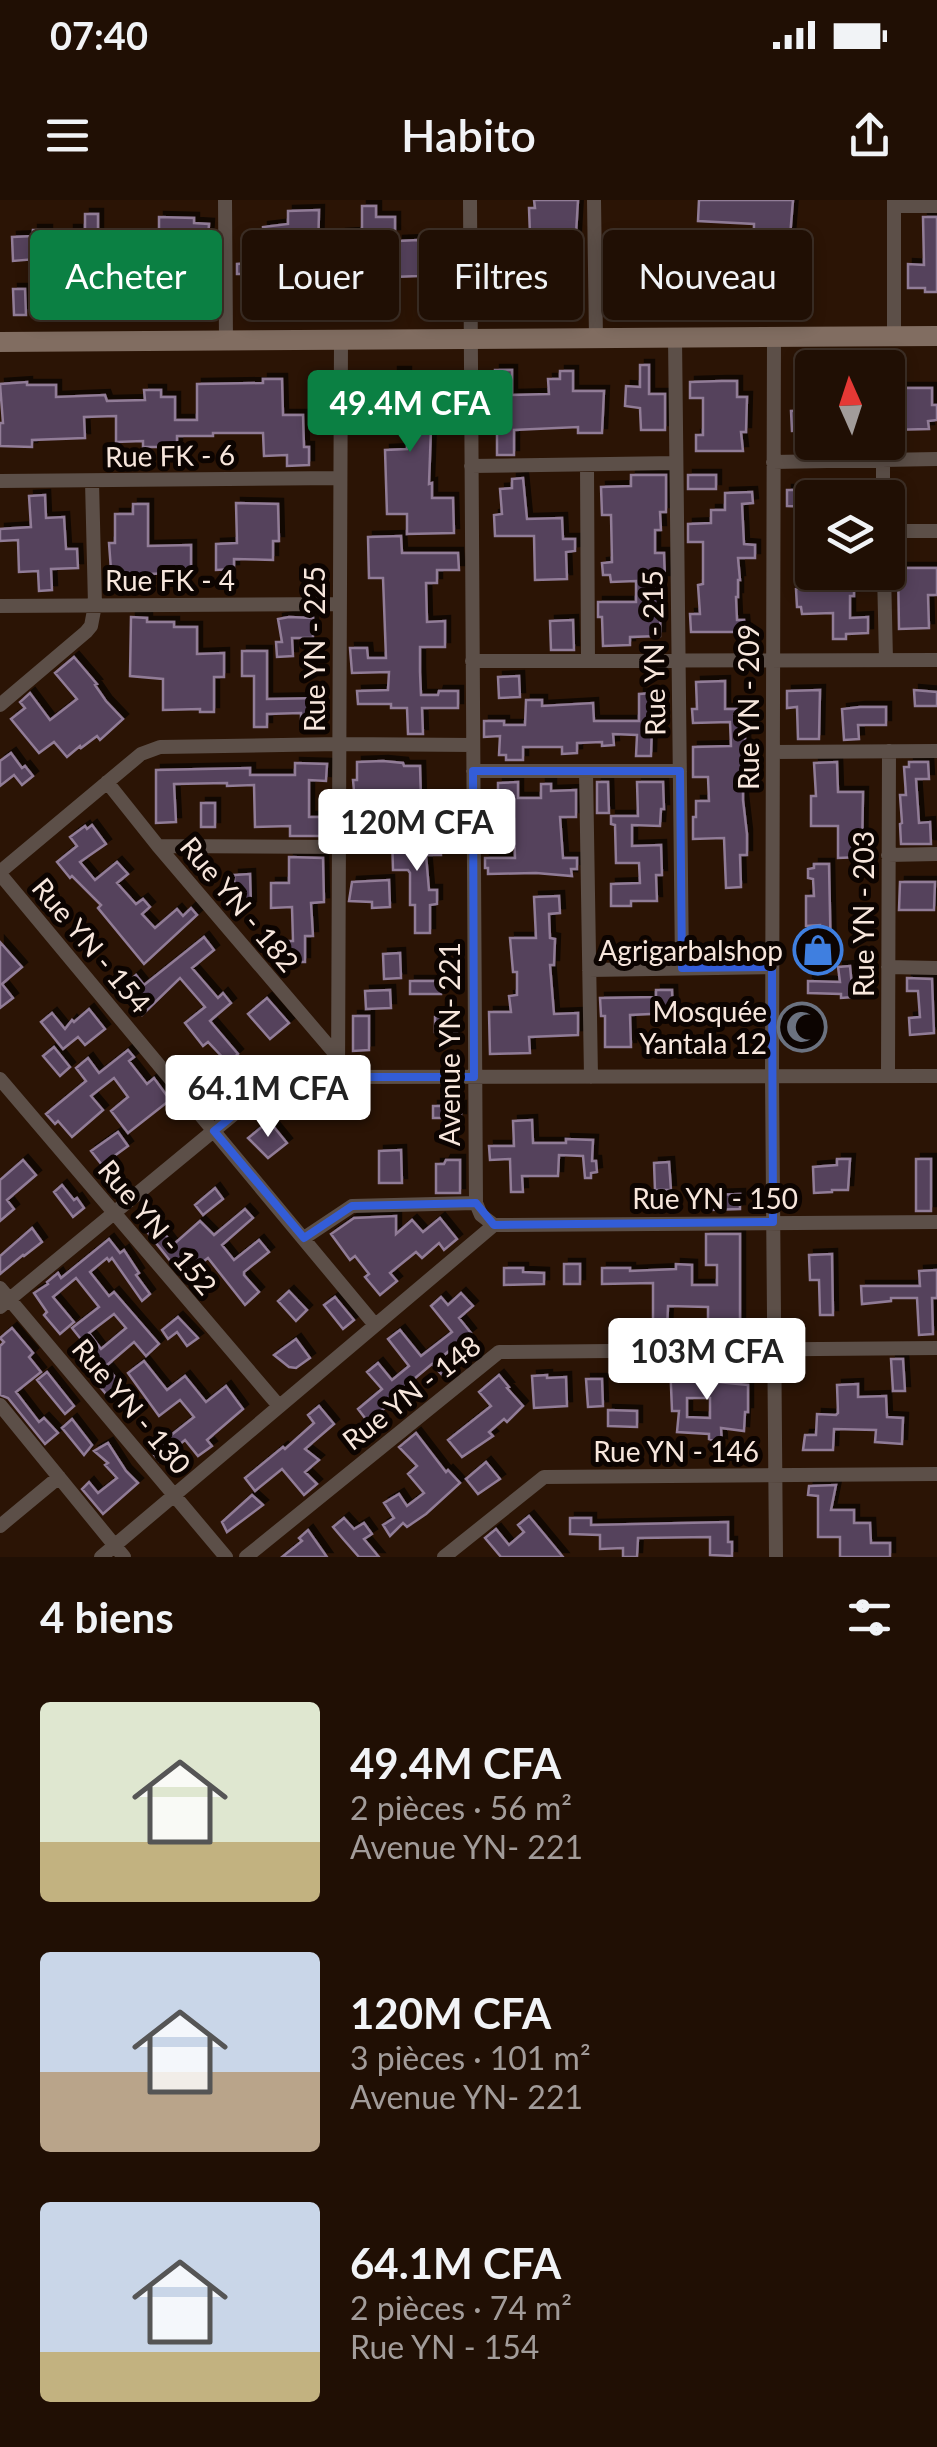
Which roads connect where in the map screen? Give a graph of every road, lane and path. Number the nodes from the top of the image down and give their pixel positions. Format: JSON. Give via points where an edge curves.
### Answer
{"nodes":[{"id":1,"x":225,"y":200,"type":"edge"},
{"id":2,"x":470,"y":200,"type":"edge"},
{"id":3,"x":594,"y":200,"type":"edge"},
{"id":4,"x":894,"y":203,"type":"edge"},
{"id":5,"x":937,"y":206,"type":"edge"},
{"id":6,"x":774,"y":336,"type":"junction"},
{"id":7,"x":894,"y":336,"type":"junction"},
{"id":8,"x":937,"y":336,"type":"edge"},
{"id":9,"x":675,"y":337,"type":"junction"},
{"id":10,"x":596,"y":338,"type":"junction"},
{"id":11,"x":471,"y":339,"type":"junction"},
{"id":12,"x":340,"y":340,"type":"junction"},
{"id":13,"x":0,"y":342,"type":"edge"},
{"id":14,"x":226,"y":342,"type":"junction"},
{"id":15,"x":937,"y":459,"type":"edge"},
{"id":16,"x":883,"y":460,"type":"joint"},
{"id":17,"x":905,"y":460,"type":"edge"},
{"id":18,"x":773,"y":462,"type":"junction"},
{"id":19,"x":676,"y":463,"type":"junction"},
{"id":20,"x":587,"y":464,"type":"junction"},
{"id":21,"x":472,"y":466,"type":"junction"},
{"id":22,"x":340,"y":478,"type":"junction"},
{"id":23,"x":883,"y":480,"type":"edge"},
{"id":24,"x":92,"y":481,"type":"junction"},
{"id":25,"x":0,"y":482,"type":"edge"},
{"id":26,"x":905,"y":531,"type":"edge"},
{"id":27,"x":937,"y":531,"type":"edge"},
{"id":28,"x":884,"y":590,"type":"edge"},
{"id":29,"x":340,"y":604,"type":"junction"},
{"id":30,"x":95,"y":605,"type":"junction"},
{"id":31,"x":0,"y":606,"type":"edge"},
{"id":32,"x":773,"y":660,"type":"junction"},
{"id":33,"x":886,"y":660,"type":"junction"},
{"id":34,"x":937,"y":660,"type":"edge"},
{"id":35,"x":472,"y":661,"type":"junction"},
{"id":36,"x":588,"y":661,"type":"junction"},
{"id":37,"x":678,"y":661,"type":"junction"},
{"id":38,"x":0,"y":704,"type":"edge"},
{"id":39,"x":339,"y":744,"type":"junction"},
{"id":40,"x":473,"y":745,"type":"junction"},
{"id":41,"x":937,"y":751,"type":"edge"},
{"id":42,"x":772,"y":752,"type":"junction"},
{"id":43,"x":889,"y":752,"type":"junction"},
{"id":44,"x":473,"y":771,"type":"junction"},
{"id":45,"x":586,"y":771,"type":"junction"},
{"id":46,"x":680,"y":771,"type":"junction"},
{"id":47,"x":107,"y":782,"type":"junction"},
{"id":48,"x":158,"y":846,"type":"junction"},
{"id":49,"x":338,"y":846,"type":"junction"},
{"id":50,"x":937,"y":854,"type":"edge"},
{"id":51,"x":888,"y":855,"type":"junction"},
{"id":52,"x":0,"y":873,"type":"edge"},
{"id":53,"x":772,"y":967,"type":"junction"},
{"id":54,"x":888,"y":967,"type":"junction"},
{"id":55,"x":682,"y":968,"type":"junction"},
{"id":56,"x":937,"y":968,"type":"edge"},
{"id":57,"x":589,"y":970,"type":"junction"},
{"id":58,"x":338,"y":1057,"type":"junction"},
{"id":59,"x":772,"y":1076,"type":"junction"},
{"id":60,"x":888,"y":1076,"type":"junction"},
{"id":61,"x":937,"y":1076,"type":"edge"},
{"id":62,"x":474,"y":1077,"type":"junction"},
{"id":63,"x":592,"y":1077,"type":"junction"},
{"id":64,"x":0,"y":1078,"type":"edge"},
{"id":65,"x":338,"y":1078,"type":"junction"},
{"id":66,"x":214,"y":1132,"type":"junction"},
{"id":67,"x":476,"y":1204,"type":"junction"},
{"id":68,"x":114,"y":1214,"type":"junction"},
{"id":69,"x":773,"y":1222,"type":"junction"},
{"id":70,"x":937,"y":1222,"type":"edge"},
{"id":71,"x":494,"y":1225,"type":"junction"},
{"id":72,"x":304,"y":1238,"type":"junction"},
{"id":73,"x":3,"y":1298,"type":"edge"},
{"id":74,"x":375,"y":1325,"type":"junction"},
{"id":75,"x":937,"y":1348,"type":"edge"},
{"id":76,"x":774,"y":1350,"type":"junction"},
{"id":77,"x":0,"y":1405,"type":"edge"},
{"id":78,"x":279,"y":1406,"type":"junction"},
{"id":79,"x":937,"y":1474,"type":"edge"},
{"id":80,"x":776,"y":1476,"type":"junction"},
{"id":81,"x":59,"y":1477,"type":"junction"},
{"id":82,"x":174,"y":1495,"type":"junction"},
{"id":83,"x":0,"y":1526,"type":"edge"},
{"id":84,"x":119,"y":1551,"type":"edge"},
{"id":85,"x":100,"y":1557,"type":"edge"},
{"id":86,"x":226,"y":1557,"type":"edge"},
{"id":87,"x":246,"y":1557,"type":"edge"},
{"id":88,"x":444,"y":1557,"type":"edge"},
{"id":89,"x":776,"y":1557,"type":"edge"}],
"edges":[{"from":1,"to":14,"type":"street"},
{"from":2,"to":11,"type":"street","name":"Avenue YN- 221"},
{"from":3,"to":10,"type":"street"},
{"from":4,"to":5,"type":"street"},
{"from":4,"to":7,"type":"street"},
{"from":6,"to":7,"type":"main road"},
{"from":6,"to":9,"type":"main road"},
{"from":6,"to":18,"type":"street","name":"Rue YN - 209"},
{"from":7,"to":8,"type":"main road"},
{"from":9,"to":10,"type":"main road"},
{"from":9,"to":19,"type":"street","name":"Rue YN - 215"},
{"from":10,"to":11,"type":"main road"},
{"from":11,"to":12,"type":"main road"},
{"from":11,"to":21,"type":"street","name":"Avenue YN- 221"},
{"from":12,"to":14,"type":"main road"},
{"from":12,"to":22,"type":"street","name":"Rue YN - 225"},
{"from":13,"to":14,"type":"main road"},
{"from":15,"to":17,"type":"street"},
{"from":16,"to":18,"type":"street"},
{"from":16,"to":23,"type":"street"},
{"from":18,"to":32,"type":"street","name":"Rue YN - 209"},
{"from":19,"to":20,"type":"street"},
{"from":19,"to":37,"type":"street","name":"Rue YN - 215"},
{"from":20,"to":21,"type":"street"},
{"from":20,"to":36,"type":"street"},
{"from":21,"to":35,"type":"street","name":"Avenue YN- 221"},
{"from":22,"to":24,"type":"street","name":"Rue FK - 6"},
{"from":22,"to":29,"type":"street","name":"Rue YN - 225"},
{"from":24,"to":25,"type":"street","name":"Rue FK - 6"},
{"from":24,"to":30,"type":"street"},
{"from":26,"to":27,"type":"street"},
{"from":28,"to":33,"type":"street"},
{"from":29,"to":30,"type":"street","name":"Rue FK - 4"},
{"from":29,"to":39,"type":"street","name":"Rue YN - 225"},
{"from":30,"to":31,"type":"street","name":"Rue FK - 4"},
{"from":30,"to":38,"type":"street","via":[[92,626]]},
{"from":32,"to":33,"type":"street"},
{"from":32,"to":37,"type":"street"},
{"from":32,"to":42,"type":"street","name":"Rue YN - 209"},
{"from":33,"to":34,"type":"street"},
{"from":35,"to":36,"type":"street"},
{"from":35,"to":40,"type":"street","name":"Avenue YN- 221"},
{"from":36,"to":37,"type":"street"},
{"from":37,"to":46,"type":"street","name":"Rue YN - 215"},
{"from":39,"to":40,"type":"street"},
{"from":39,"to":47,"type":"street","via":[[160,747]]},
{"from":39,"to":49,"type":"street","name":"Rue YN - 225"},
{"from":40,"to":44,"type":"street","name":"Avenue YN- 221"},
{"from":41,"to":43,"type":"street"},
{"from":42,"to":43,"type":"street"},
{"from":42,"to":53,"type":"street","name":"Rue YN - 209"},
{"from":43,"to":51,"type":"street","name":"Rue YN - 203"},
{"from":44,"to":45,"type":"street"},
{"from":44,"to":62,"type":"street","name":"Avenue YN- 221"},
{"from":45,"to":46,"type":"street"},
{"from":45,"to":57,"type":"street"},
{"from":46,"to":55,"type":"street","name":"Rue YN - 215"},
{"from":47,"to":48,"type":"street","name":"Rue YN - 182"},
{"from":47,"to":52,"type":"street"},
{"from":48,"to":49,"type":"street"},
{"from":48,"to":58,"type":"street","name":"Rue YN - 182"},
{"from":49,"to":58,"type":"street","name":"Rue YN - 225"},
{"from":50,"to":51,"type":"street"},
{"from":51,"to":54,"type":"street","name":"Rue YN - 203"},
{"from":52,"to":66,"type":"street","name":"Rue YN - 154"},
{"from":53,"to":55,"type":"street"},
{"from":53,"to":59,"type":"street","name":"Rue YN - 209"},
{"from":54,"to":56,"type":"street"},
{"from":54,"to":60,"type":"street","name":"Rue YN - 203"},
{"from":55,"to":57,"type":"street"},
{"from":57,"to":63,"type":"street"},
{"from":58,"to":65,"type":"street","name":"Rue YN - 225"},
{"from":59,"to":60,"type":"street"},
{"from":59,"to":63,"type":"street"},
{"from":59,"to":69,"type":"street","name":"Rue YN - 209"},
{"from":60,"to":61,"type":"street"},
{"from":62,"to":63,"type":"street"},
{"from":62,"to":65,"type":"street"},
{"from":62,"to":67,"type":"street","name":"Avenue YN- 221"},
{"from":64,"to":68,"type":"street","name":"Rue YN - 152"},
{"from":65,"to":66,"type":"street","via":[[279,1083]]},
{"from":66,"to":68,"type":"street"},
{"from":66,"to":72,"type":"street","name":"Rue YN - 154"},
{"from":67,"to":71,"type":"street"},
{"from":67,"to":72,"type":"street","via":[[352,1206]]},
{"from":68,"to":73,"type":"street"},
{"from":68,"to":78,"type":"street","name":"Rue YN - 152"},
{"from":69,"to":70,"type":"street","name":"Rue YN - 150"},
{"from":69,"to":71,"type":"street","name":"Rue YN - 150"},
{"from":69,"to":76,"type":"street","name":"Rue YN - 209"},
{"from":71,"to":74,"type":"street"},
{"from":72,"to":74,"type":"street","name":"Rue YN - 154"},
{"from":73,"to":82,"type":"street","name":"Rue YN - 130"},
{"from":74,"to":78,"type":"street"},
{"from":75,"to":76,"type":"street","name":"Rue YN - 148"},
{"from":76,"to":80,"type":"street","name":"Rue YN - 209"},
{"from":76,"to":87,"type":"street","name":"Rue YN - 148","via":[[499,1352]]},
{"from":77,"to":81,"type":"street"},
{"from":78,"to":82,"type":"street"},
{"from":79,"to":80,"type":"street","name":"Rue YN - 146"},
{"from":80,"to":88,"type":"street","name":"Rue YN - 146","via":[[544,1477]]},
{"from":80,"to":89,"type":"street","name":"Rue YN - 209"},
{"from":81,"to":83,"type":"street"},
{"from":81,"to":84,"type":"street"},
{"from":82,"to":84,"type":"street"},
{"from":82,"to":86,"type":"street","name":"Rue YN - 130"},
{"from":84,"to":85,"type":"street"}]}
